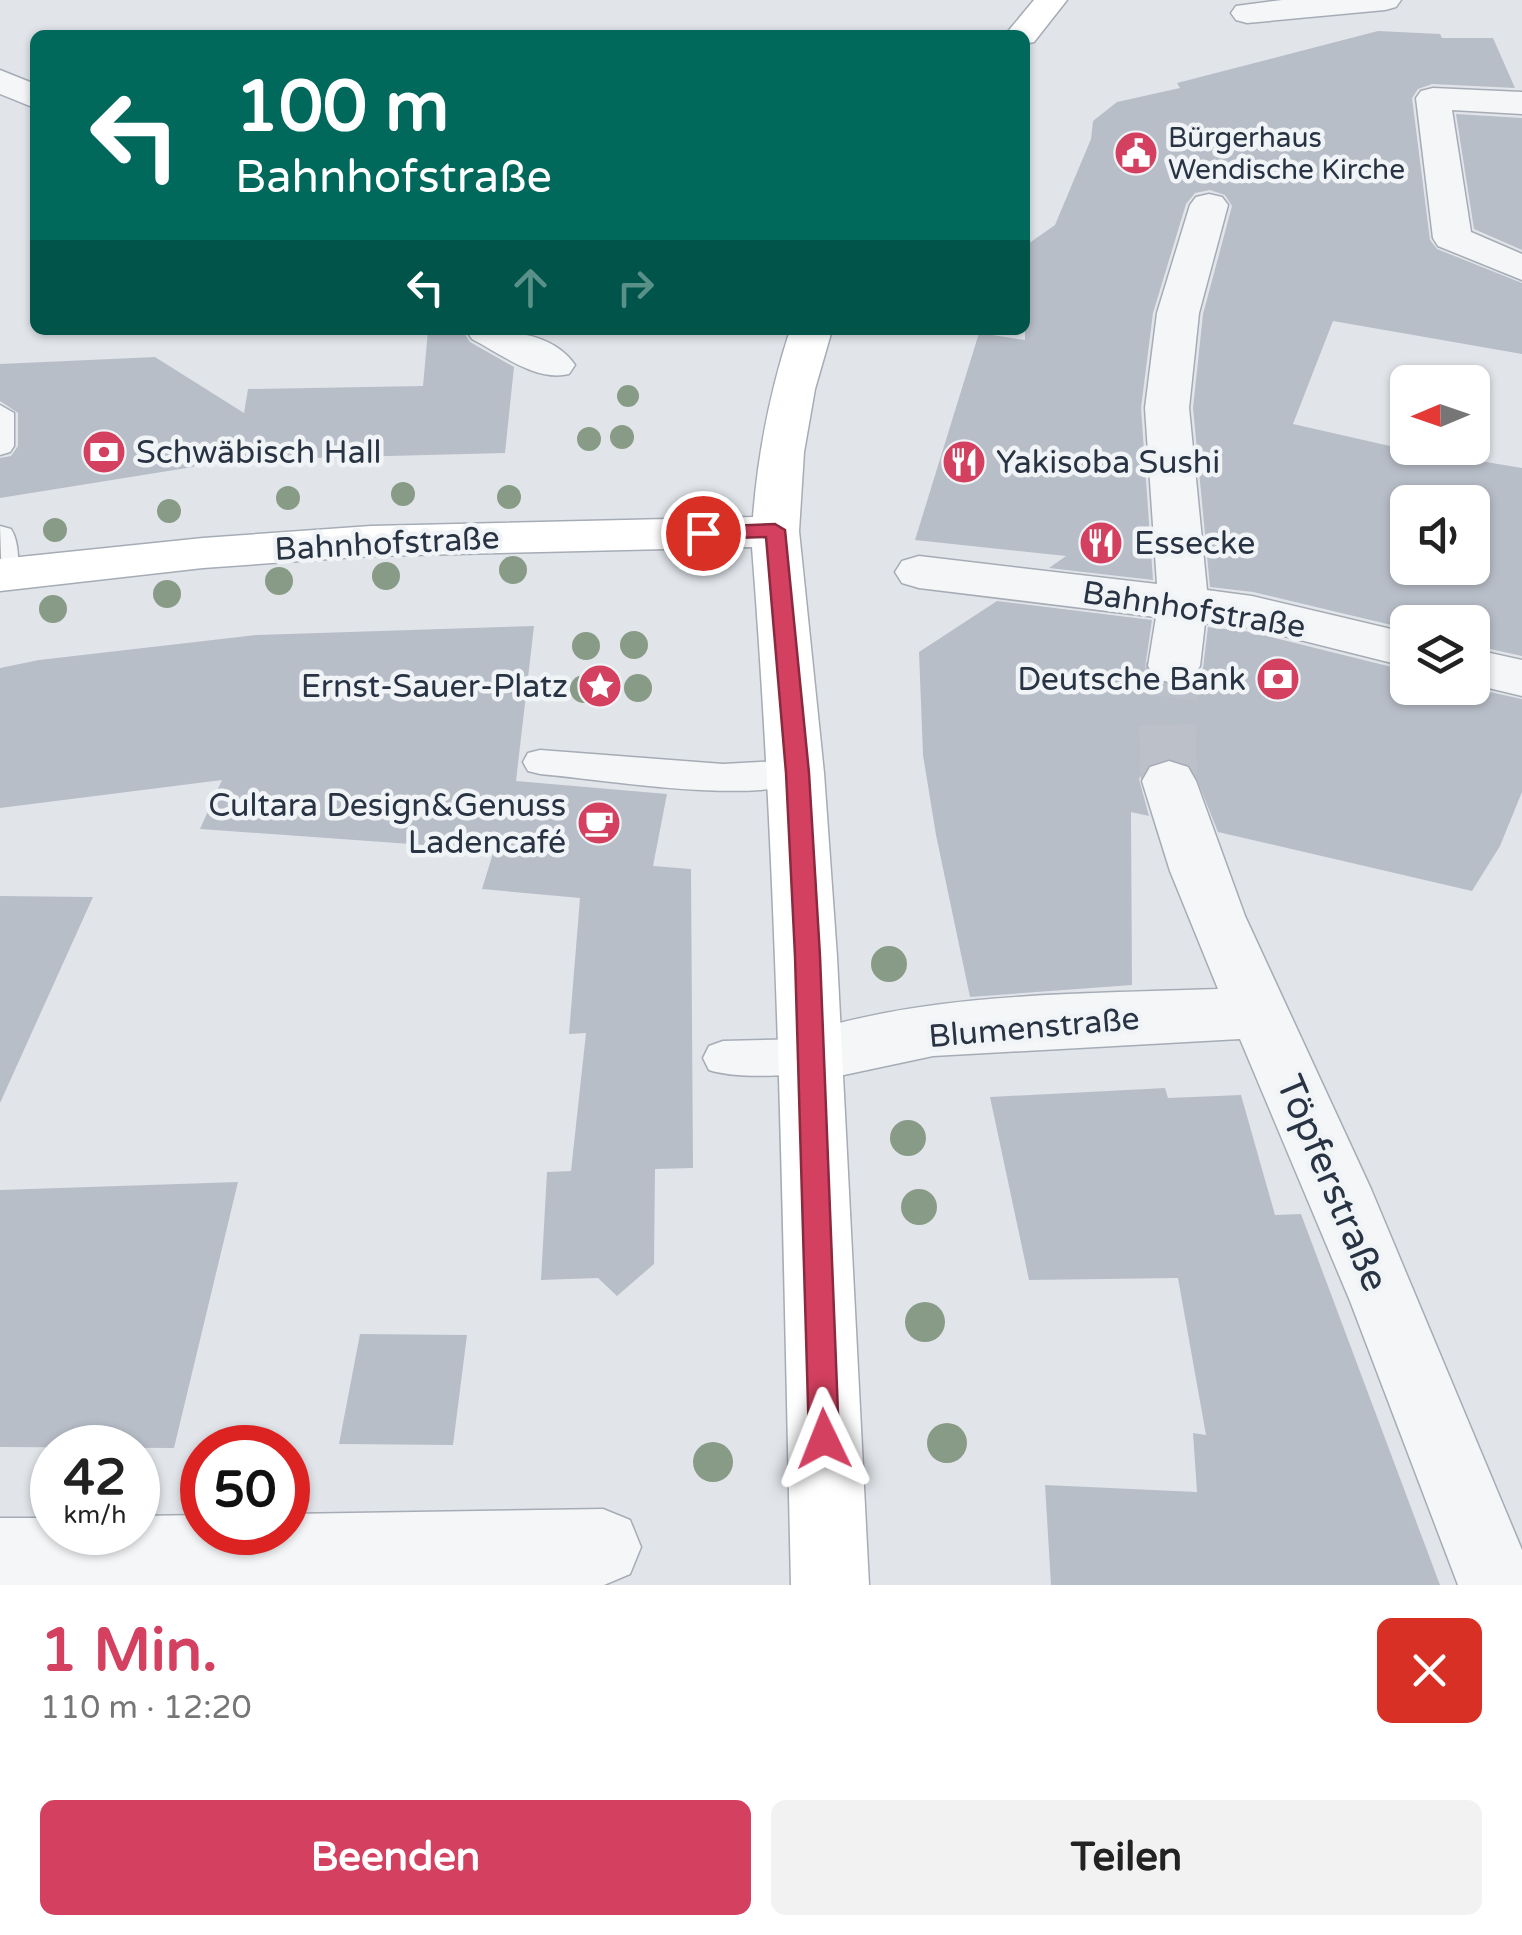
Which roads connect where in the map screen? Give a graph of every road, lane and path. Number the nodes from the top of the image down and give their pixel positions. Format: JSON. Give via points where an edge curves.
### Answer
{"nodes":[{"id":1,"x":1048,"y":0,"type":"edge"},
{"id":2,"x":1385,"y":0,"type":"edge"},
{"id":3,"x":1247,"y":13,"type":"dead end"},
{"id":4,"x":1026,"y":30,"type":"edge"},
{"id":5,"x":0,"y":80,"type":"edge"},
{"id":6,"x":30,"y":95,"type":"edge"},
{"id":7,"x":1522,"y":103,"type":"edge"},
{"id":8,"x":1209,"y":205,"type":"dead end"},
{"id":9,"x":1522,"y":268,"type":"edge"},
{"id":10,"x":497,"y":335,"type":"edge"},
{"id":11,"x":809,"y":335,"type":"edge"},
{"id":12,"x":554,"y":365,"type":"dead end"},
{"id":13,"x":0,"y":412,"type":"edge"},
{"id":14,"x":0,"y":446,"type":"edge"},
{"id":15,"x":775,"y":530,"type":"junction"},
{"id":16,"x":1,"y":562,"type":"edge"},
{"id":17,"x":919,"y":572,"type":"dead end"},
{"id":18,"x":1179,"y":620,"type":"junction"},
{"id":19,"x":1390,"y":646,"type":"edge"},
{"id":20,"x":1490,"y":670,"type":"edge"},
{"id":21,"x":1522,"y":678,"type":"edge"},
{"id":22,"x":540,"y":762,"type":"dead end"},
{"id":23,"x":797,"y":773,"type":"junction"},
{"id":24,"x":1169,"y":781,"type":"tunnel mouth"},
{"id":25,"x":1258,"y":1013,"type":"junction"},
{"id":26,"x":811,"y":1056,"type":"junction"},
{"id":27,"x":722,"y":1058,"type":"dead end"},
{"id":28,"x":602,"y":1547,"type":"dead end"},
{"id":29,"x":0,"y":1557,"type":"edge"},
{"id":30,"x":830,"y":1585,"type":"edge"},
{"id":31,"x":1497,"y":1585,"type":"edge"}],
"edges":[{"from":1,"to":4,"type":"main road"},
{"from":2,"to":3,"type":"street"},
{"from":5,"to":6,"type":"street"},
{"from":7,"to":9,"type":"street","via":[[1432,98],[1452,238]]},
{"from":8,"to":18,"type":"street","via":[[1178,313],[1167,408]]},
{"from":10,"to":12,"type":"street"},
{"from":11,"to":15,"type":"main road","via":[[780,452]]},
{"from":13,"to":14,"type":"lane"},
{"from":15,"to":16,"type":"main road","name":"Bahnhofstraße","via":[[370,541]]},
{"from":15,"to":23,"type":"main road"},
{"from":17,"to":18,"type":"street","name":"Bahnhofstraße"},
{"from":18,"to":19,"type":"street","name":"Bahnhofstraße","via":[[1252,612]]},
{"from":20,"to":21,"type":"street"},
{"from":22,"to":23,"type":"lane","via":[[723,778]]},
{"from":23,"to":26,"type":"main road"},
{"from":24,"to":25,"type":"street","name":"Töpferstraße","via":[[1186,845]]},
{"from":25,"to":26,"type":"street","name":"Blumenstraße","via":[[933,1032]]},
{"from":25,"to":31,"type":"street","name":"Töpferstraße","via":[[1313,1130]]},
{"from":26,"to":27,"type":"lane"},
{"from":26,"to":30,"type":"main road"},
{"from":28,"to":29,"type":"street"}]}
